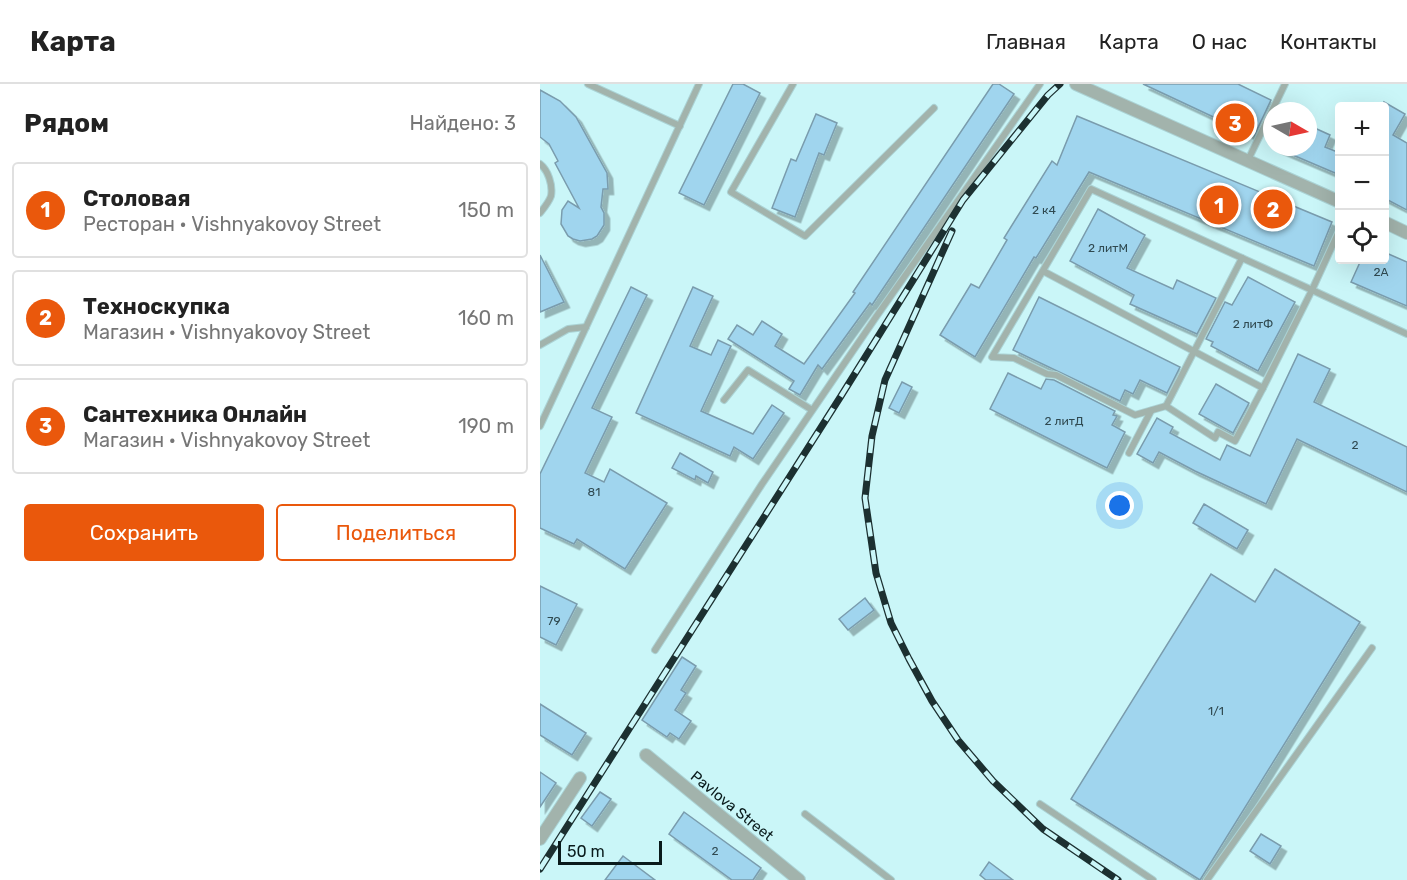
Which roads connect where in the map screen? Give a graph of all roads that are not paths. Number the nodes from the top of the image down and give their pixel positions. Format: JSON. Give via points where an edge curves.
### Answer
{"nodes":[{"id":1,"x":588,"y":84,"type":"edge"},
{"id":2,"x":699,"y":84,"type":"edge"},
{"id":3,"x":793,"y":84,"type":"edge"},
{"id":4,"x":1040,"y":84,"type":"edge"},
{"id":5,"x":1076,"y":84,"type":"edge"},
{"id":6,"x":1285,"y":84,"type":"edge"},
{"id":7,"x":934,"y":108,"type":"dead end"},
{"id":8,"x":680,"y":126,"type":"junction"},
{"id":9,"x":1248,"y":160,"type":"junction"},
{"id":10,"x":540,"y":164,"type":"edge"},
{"id":11,"x":1335,"y":200,"type":"edge"},
{"id":12,"x":540,"y":213,"type":"edge"},
{"id":13,"x":1389,"y":224,"type":"edge"},
{"id":14,"x":1407,"y":233,"type":"edge"},
{"id":15,"x":1335,"y":240,"type":"edge"},
{"id":16,"x":1242,"y":258,"type":"junction"},
{"id":17,"x":1043,"y":271,"type":"junction"},
{"id":18,"x":1312,"y":290,"type":"junction"},
{"id":19,"x":586,"y":327,"type":"junction"},
{"id":20,"x":1407,"y":334,"type":"edge"},
{"id":21,"x":540,"y":345,"type":"edge"},
{"id":22,"x":1195,"y":352,"type":"junction"},
{"id":23,"x":1263,"y":388,"type":"junction"},
{"id":24,"x":724,"y":400,"type":"dead end"},
{"id":25,"x":1166,"y":406,"type":"junction"},
{"id":26,"x":812,"y":410,"type":"junction"},
{"id":27,"x":1151,"y":411,"type":"junction"},
{"id":28,"x":540,"y":426,"type":"edge"},
{"id":29,"x":1129,"y":453,"type":"dead end"},
{"id":30,"x":1372,"y":648,"type":"dead end"},
{"id":31,"x":655,"y":650,"type":"dead end"},
{"id":32,"x":646,"y":755,"type":"dead end"},
{"id":33,"x":580,"y":778,"type":"dead end"},
{"id":34,"x":1040,"y":804,"type":"dead end"},
{"id":35,"x":805,"y":814,"type":"dead end"},
{"id":36,"x":540,"y":839,"type":"edge"},
{"id":37,"x":799,"y":880,"type":"edge"},
{"id":38,"x":891,"y":880,"type":"edge"},
{"id":39,"x":1153,"y":880,"type":"edge"},
{"id":40,"x":1207,"y":880,"type":"edge"}],
"edges":[{"from":1,"to":8,"type":"lane"},
{"from":2,"to":8,"type":"lane"},
{"from":3,"to":7,"type":"lane","via":[[731,192],[805,236]]},
{"from":4,"to":26,"type":"lane"},
{"from":5,"to":9,"type":"street"},
{"from":6,"to":9,"type":"lane"},
{"from":8,"to":19,"type":"lane"},
{"from":9,"to":11,"type":"street"},
{"from":10,"to":12,"type":"lane","via":[[546,169],[551,191]]},
{"from":13,"to":14,"type":"street"},
{"from":15,"to":18,"type":"lane"},
{"from":16,"to":17,"type":"lane","via":[[1091,189]]},
{"from":16,"to":18,"type":"lane"},
{"from":16,"to":22,"type":"lane"},
{"from":17,"to":22,"type":"lane"},
{"from":17,"to":27,"type":"lane","via":[[992,357],[1014,358],[1056,375],[1135,416]]},
{"from":18,"to":20,"type":"lane"},
{"from":18,"to":23,"type":"lane"},
{"from":19,"to":21,"type":"lane","via":[[568,328]]},
{"from":19,"to":28,"type":"lane"},
{"from":22,"to":23,"type":"lane"},
{"from":22,"to":25,"type":"lane"},
{"from":23,"to":25,"type":"lane","via":[[1235,441],[1218,432],[1215,438]]},
{"from":24,"to":26,"type":"lane","via":[[748,370]]},
{"from":25,"to":27,"type":"lane"},
{"from":26,"to":31,"type":"lane"},
{"from":27,"to":29,"type":"lane"},
{"from":30,"to":40,"type":"lane"},
{"from":32,"to":37,"type":"street","name":"Pavlova Street"},
{"from":33,"to":36,"type":"street"},
{"from":34,"to":39,"type":"lane"},
{"from":35,"to":38,"type":"lane"}]}
